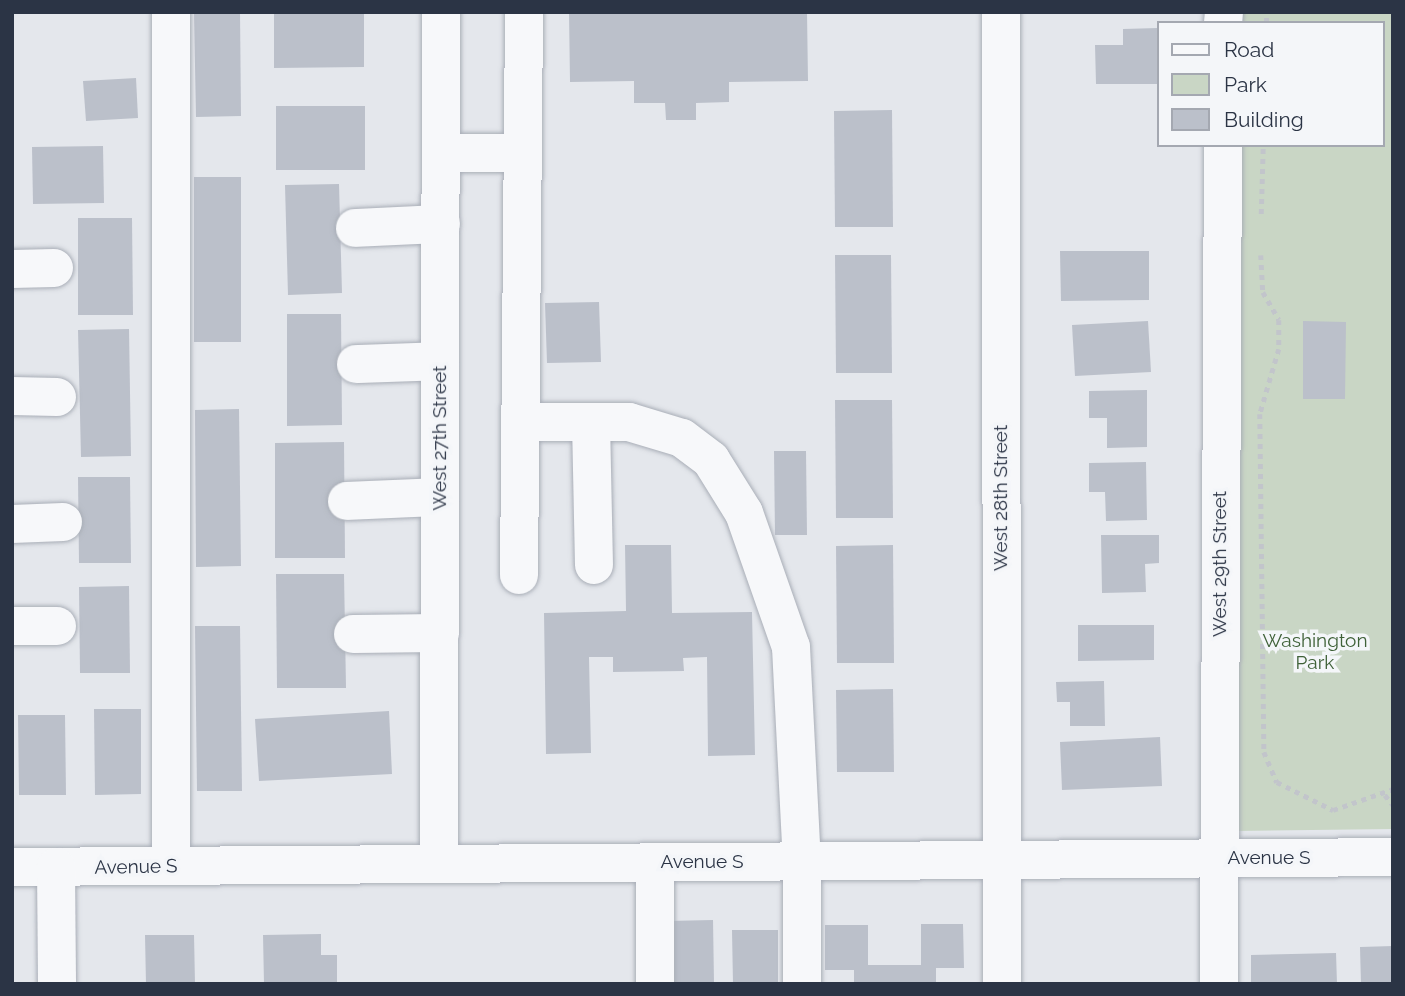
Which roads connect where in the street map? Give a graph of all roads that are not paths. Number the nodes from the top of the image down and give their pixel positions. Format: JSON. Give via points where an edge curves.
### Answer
{"nodes":[{"id":1,"x":171,"y":12,"type":"edge"},
{"id":2,"x":441,"y":12,"type":"edge"},
{"id":3,"x":524,"y":12,"type":"edge"},
{"id":4,"x":1001,"y":12,"type":"edge"},
{"id":5,"x":1223,"y":147,"type":"edge"},
{"id":6,"x":441,"y":153,"type":"junction"},
{"id":7,"x":523,"y":153,"type":"junction"},
{"id":8,"x":441,"y":224,"type":"junction"},
{"id":9,"x":355,"y":228,"type":"dead end"},
{"id":10,"x":54,"y":268,"type":"dead end"},
{"id":11,"x":12,"y":269,"type":"edge"},
{"id":12,"x":440,"y":361,"type":"junction"},
{"id":13,"x":356,"y":363,"type":"dead end"},
{"id":14,"x":12,"y":396,"type":"edge"},
{"id":15,"x":57,"y":397,"type":"dead end"},
{"id":16,"x":520,"y":413,"type":"junction"},
{"id":17,"x":591,"y":422,"type":"junction"},
{"id":18,"x":440,"y":497,"type":"junction"},
{"id":19,"x":346,"y":501,"type":"dead end"},
{"id":20,"x":63,"y":522,"type":"dead end"},
{"id":21,"x":12,"y":524,"type":"edge"},
{"id":22,"x":594,"y":565,"type":"dead end"},
{"id":23,"x":519,"y":575,"type":"dead end"},
{"id":24,"x":12,"y":626,"type":"edge"},
{"id":25,"x":57,"y":626,"type":"dead end"},
{"id":26,"x":440,"y":633,"type":"junction"},
{"id":27,"x":353,"y":635,"type":"dead end"},
{"id":28,"x":1393,"y":857,"type":"edge"},
{"id":29,"x":1219,"y":859,"type":"junction"},
{"id":30,"x":1001,"y":860,"type":"junction"},
{"id":31,"x":802,"y":861,"type":"junction"},
{"id":32,"x":655,"y":862,"type":"junction"},
{"id":33,"x":439,"y":864,"type":"junction"},
{"id":34,"x":171,"y":866,"type":"junction"},
{"id":35,"x":12,"y":867,"type":"edge"},
{"id":36,"x":57,"y":867,"type":"junction"},
{"id":37,"x":57,"y":984,"type":"edge"},
{"id":38,"x":655,"y":984,"type":"edge"},
{"id":39,"x":802,"y":984,"type":"edge"},
{"id":40,"x":1002,"y":984,"type":"edge"},
{"id":41,"x":1219,"y":984,"type":"edge"}],
"edges":[{"from":1,"to":34,"type":"street"},
{"from":2,"to":6,"type":"street","name":"West 27th Street"},
{"from":3,"to":7,"type":"street"},
{"from":4,"to":30,"type":"street","name":"West 28th Street"},
{"from":5,"to":29,"type":"street","name":"West 29th Street"},
{"from":6,"to":7,"type":"street"},
{"from":6,"to":8,"type":"street","name":"West 27th Street"},
{"from":7,"to":16,"type":"street"},
{"from":8,"to":9,"type":"street"},
{"from":8,"to":12,"type":"street","name":"West 27th Street"},
{"from":10,"to":11,"type":"street"},
{"from":12,"to":13,"type":"street"},
{"from":12,"to":18,"type":"street","name":"West 27th Street"},
{"from":14,"to":15,"type":"street"},
{"from":16,"to":17,"type":"street","via":[[525,422]]},
{"from":16,"to":23,"type":"street"},
{"from":17,"to":22,"type":"street"},
{"from":17,"to":31,"type":"street","via":[[629,422],[682,438],[711,460],[744,513],[791,647]]},
{"from":18,"to":19,"type":"street"},
{"from":18,"to":26,"type":"street","name":"West 27th Street"},
{"from":20,"to":21,"type":"street"},
{"from":24,"to":25,"type":"street"},
{"from":26,"to":27,"type":"street"},
{"from":26,"to":33,"type":"street","name":"West 27th Street"},
{"from":28,"to":29,"type":"street","name":"Avenue S"},
{"from":29,"to":30,"type":"street","name":"Avenue S"},
{"from":29,"to":41,"type":"street","name":"West 29th Street"},
{"from":30,"to":31,"type":"street","name":"Avenue S"},
{"from":30,"to":40,"type":"street","name":"West 28th Street"},
{"from":31,"to":32,"type":"street","name":"Avenue S"},
{"from":31,"to":39,"type":"street"},
{"from":32,"to":33,"type":"street","name":"Avenue S"},
{"from":32,"to":38,"type":"street"},
{"from":33,"to":34,"type":"street","name":"Avenue S"},
{"from":34,"to":36,"type":"street","name":"Avenue S"},
{"from":35,"to":36,"type":"street","name":"Avenue S"},
{"from":36,"to":37,"type":"street"}]}
